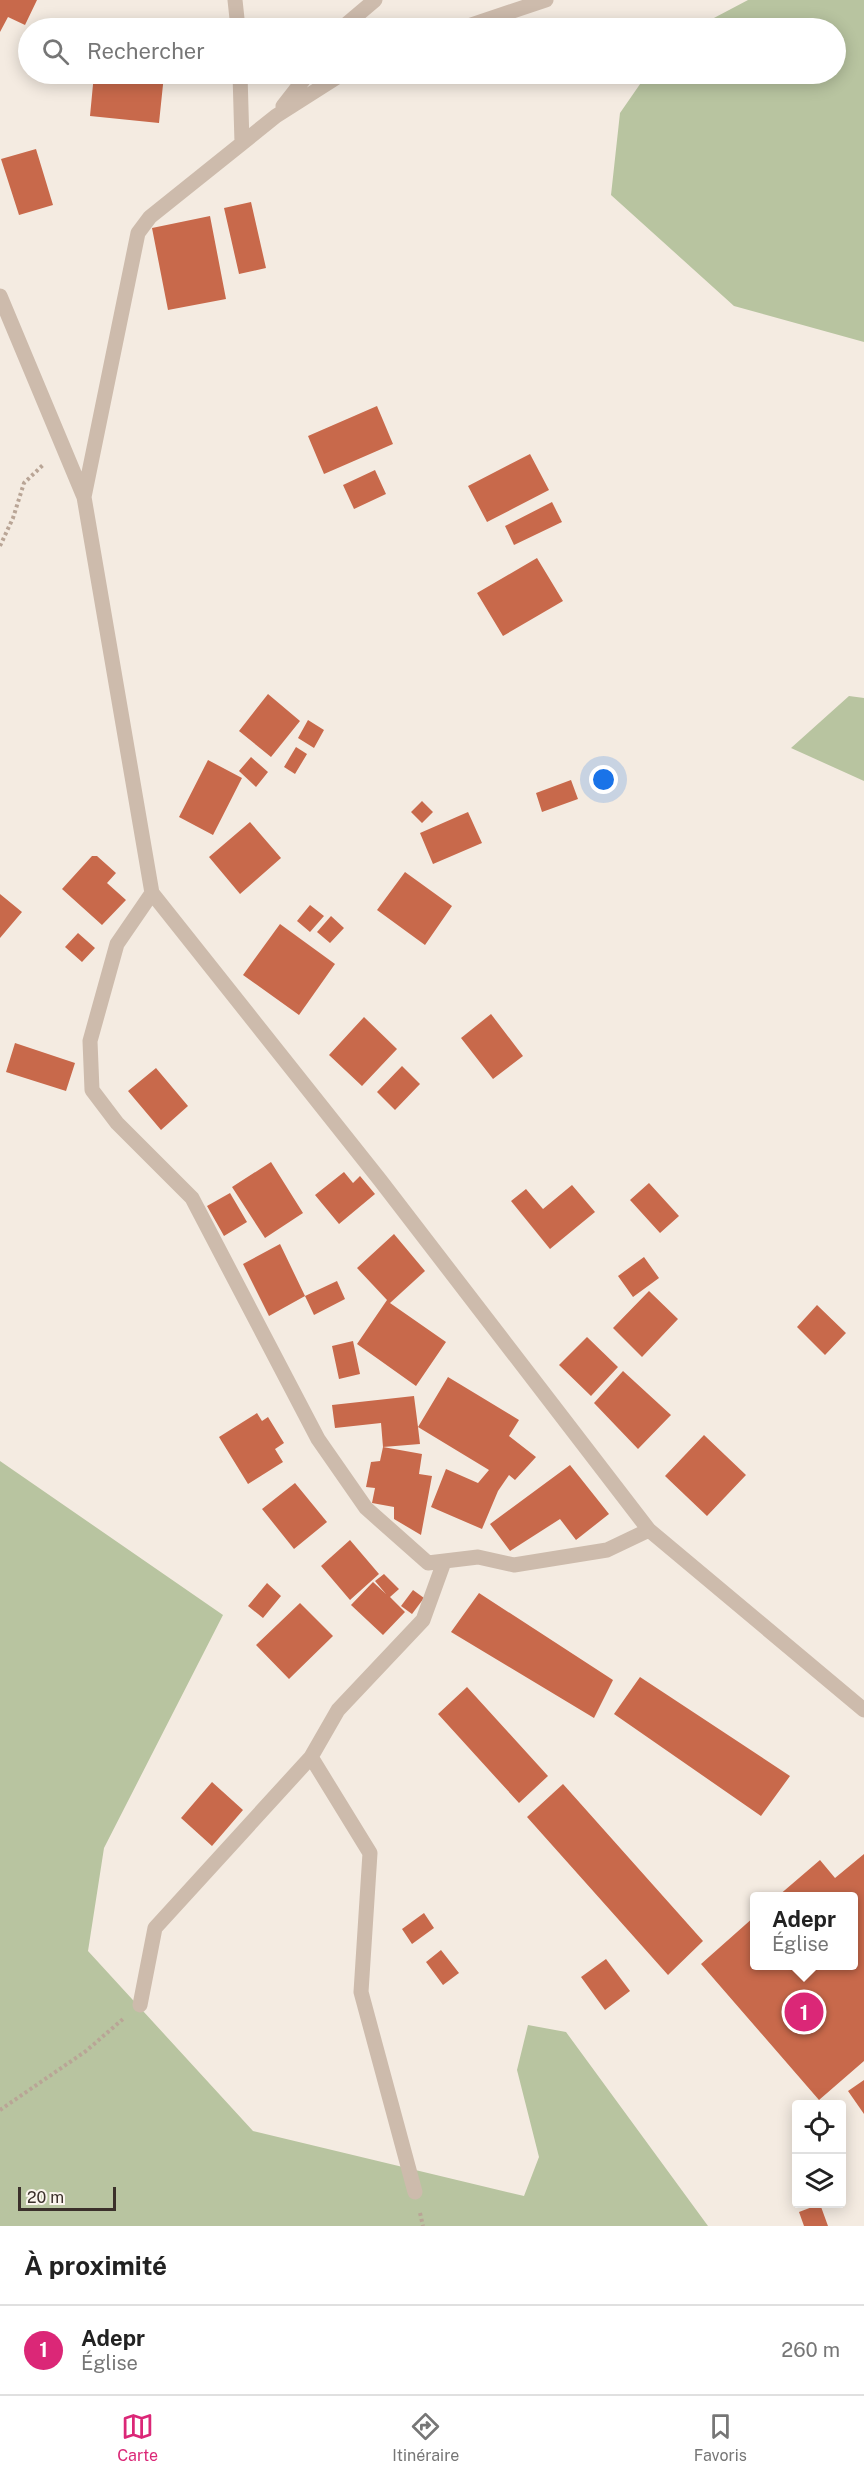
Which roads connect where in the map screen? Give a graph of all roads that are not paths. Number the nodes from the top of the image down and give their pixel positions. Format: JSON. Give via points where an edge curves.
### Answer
{"nodes":[{"id":1,"x":235,"y":0,"type":"edge"},
{"id":2,"x":375,"y":0,"type":"edge"},
{"id":3,"x":546,"y":0,"type":"edge"},
{"id":4,"x":237,"y":18,"type":"edge"},
{"id":5,"x":354,"y":18,"type":"edge"},
{"id":6,"x":492,"y":18,"type":"edge"},
{"id":7,"x":240,"y":84,"type":"edge"},
{"id":8,"x":300,"y":84,"type":"edge"},
{"id":9,"x":326,"y":84,"type":"edge"},
{"id":10,"x":276,"y":116,"type":"junction"},
{"id":11,"x":242,"y":143,"type":"junction"},
{"id":12,"x":0,"y":296,"type":"edge"},
{"id":13,"x":84,"y":497,"type":"junction"},
{"id":14,"x":152,"y":893,"type":"junction"},
{"id":15,"x":649,"y":1530,"type":"junction"},
{"id":16,"x":444,"y":1562,"type":"junction"},
{"id":17,"x":864,"y":1710,"type":"edge"},
{"id":18,"x":311,"y":1757,"type":"junction"},
{"id":19,"x":140,"y":2005,"type":"road end"},
{"id":20,"x":415,"y":2192,"type":"dead end"}],
"edges":[{"from":1,"to":4,"type":"street"},
{"from":2,"to":5,"type":"street"},
{"from":3,"to":6,"type":"street"},
{"from":7,"to":11,"type":"street"},
{"from":8,"to":10,"type":"street"},
{"from":9,"to":10,"type":"street"},
{"from":10,"to":11,"type":"street"},
{"from":11,"to":13,"type":"street","via":[[150,217],[138,233]]},
{"from":12,"to":13,"type":"street"},
{"from":13,"to":14,"type":"street"},
{"from":14,"to":15,"type":"street","via":[[380,1180]]},
{"from":14,"to":16,"type":"street","via":[[117,944],[90,1041],[92,1090],[117,1123],[192,1198],[318,1439],[366,1508],[428,1563]]},
{"from":15,"to":16,"type":"street","via":[[607,1551],[514,1565],[478,1557]]},
{"from":15,"to":17,"type":"street"},
{"from":16,"to":18,"type":"street","via":[[423,1620],[338,1710]]},
{"from":18,"to":19,"type":"street","via":[[155,1928]]},
{"from":18,"to":20,"type":"street","via":[[370,1852],[361,1992]]}]}
